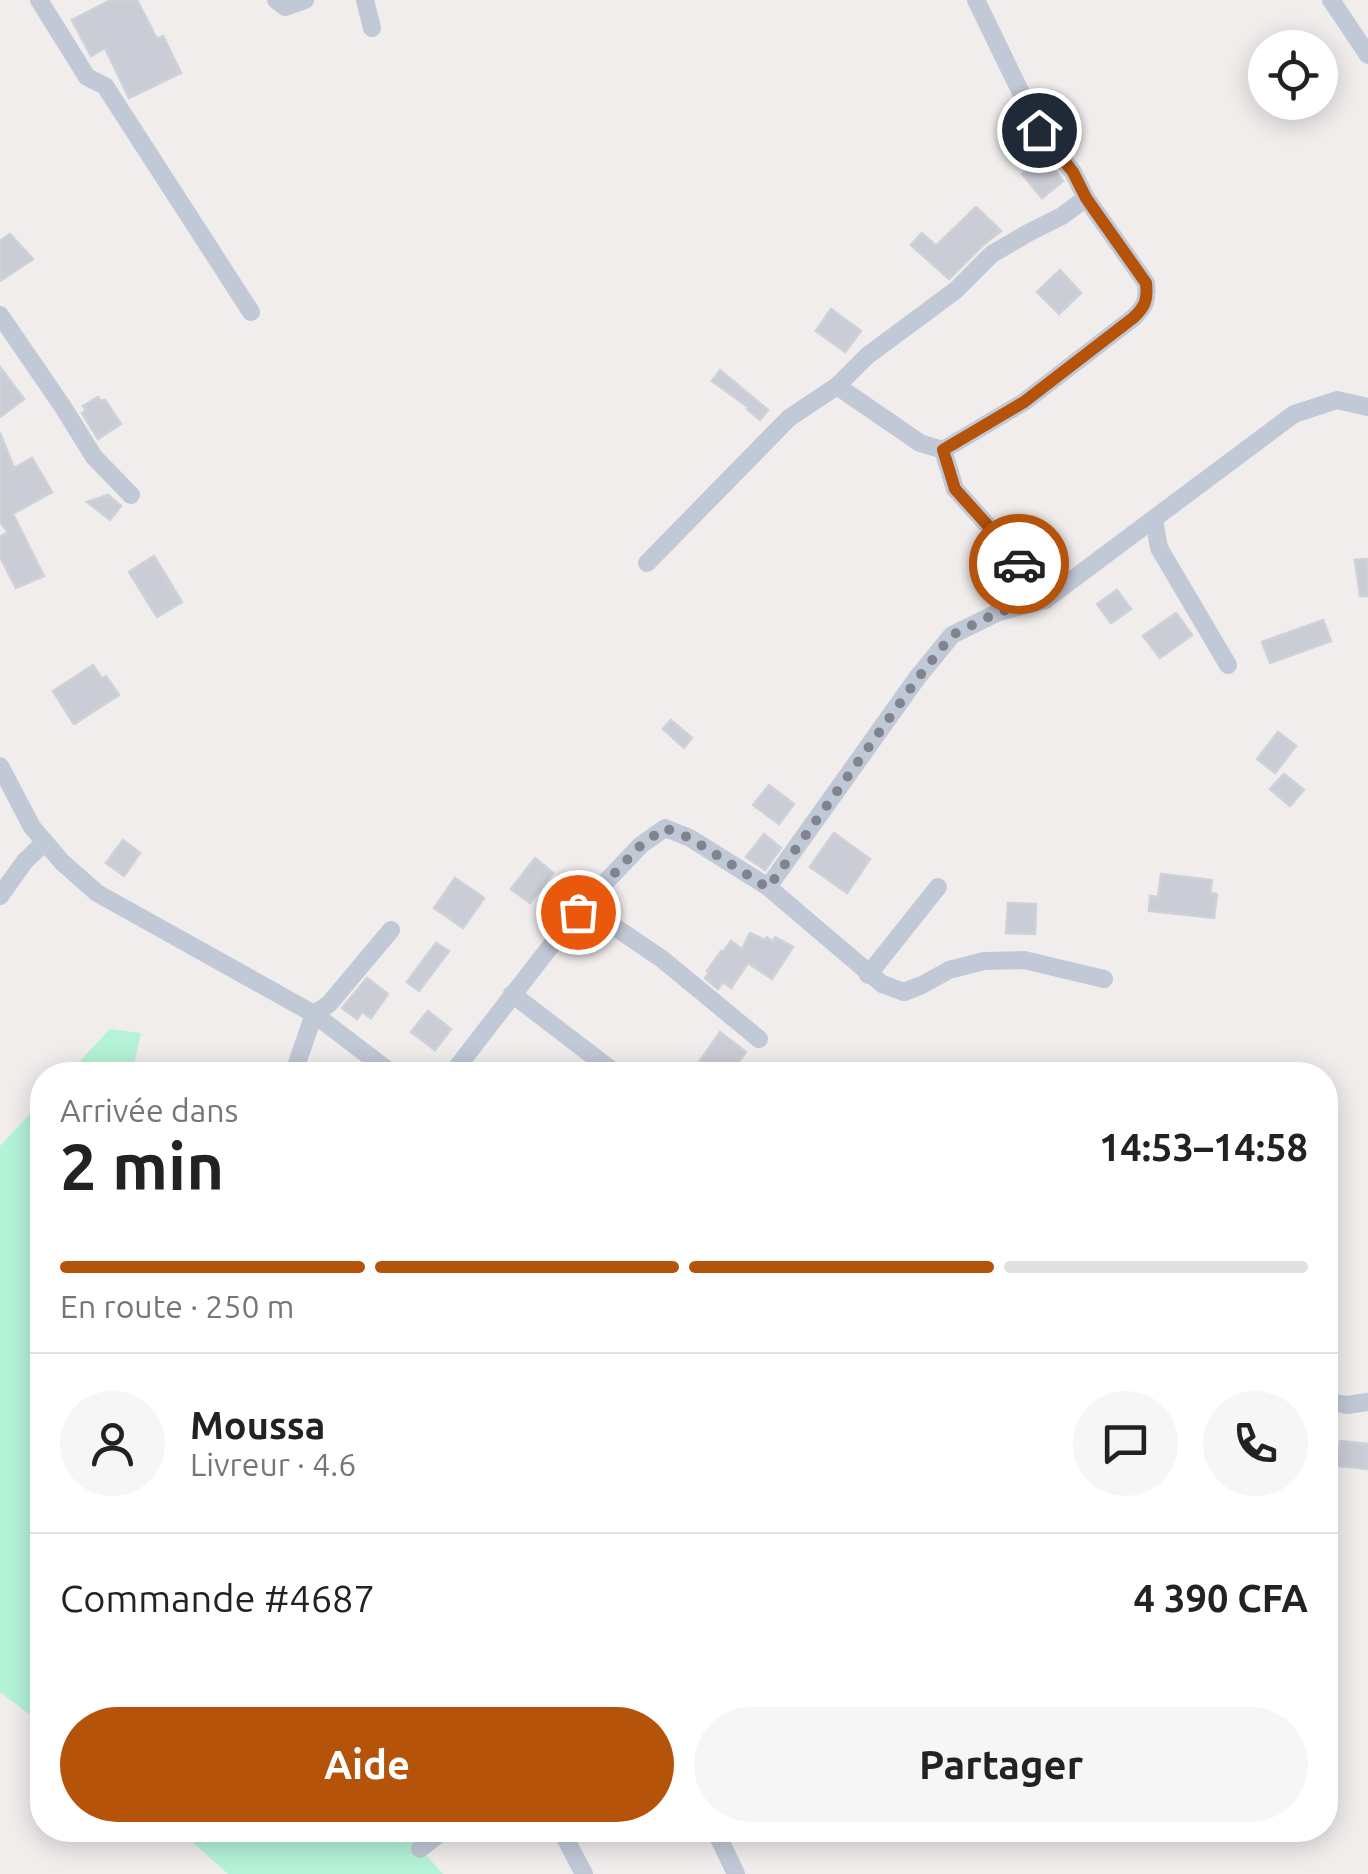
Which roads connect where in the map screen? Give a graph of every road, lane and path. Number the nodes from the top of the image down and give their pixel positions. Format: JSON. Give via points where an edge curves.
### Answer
{"nodes":[{"id":1,"x":39,"y":0,"type":"edge"},
{"id":2,"x":276,"y":0,"type":"edge"},
{"id":3,"x":305,"y":0,"type":"edge"},
{"id":4,"x":365,"y":0,"type":"edge"},
{"id":5,"x":976,"y":0,"type":"edge"},
{"id":6,"x":1331,"y":0,"type":"edge"},
{"id":7,"x":372,"y":28,"type":"dead end"},
{"id":8,"x":1368,"y":55,"type":"edge"},
{"id":9,"x":1086,"y":198,"type":"junction"},
{"id":10,"x":250,"y":312,"type":"dead end"},
{"id":11,"x":0,"y":315,"type":"edge"},
{"id":12,"x":836,"y":386,"type":"junction"},
{"id":13,"x":1368,"y":408,"type":"edge"},
{"id":14,"x":943,"y":450,"type":"junction"},
{"id":15,"x":131,"y":496,"type":"dead end"},
{"id":16,"x":1154,"y":518,"type":"junction"},
{"id":17,"x":647,"y":563,"type":"dead end"},
{"id":18,"x":1045,"y":600,"type":"junction"},
{"id":19,"x":1228,"y":665,"type":"dead end"},
{"id":20,"x":0,"y":766,"type":"edge"},
{"id":21,"x":45,"y":842,"type":"junction"},
{"id":22,"x":938,"y":887,"type":"dead end"},
{"id":23,"x":768,"y":888,"type":"junction"},
{"id":24,"x":0,"y":896,"type":"edge"},
{"id":25,"x":578,"y":912,"type":"junction"},
{"id":26,"x":391,"y":930,"type":"dead end"},
{"id":27,"x":868,"y":975,"type":"junction"},
{"id":28,"x":1104,"y":979,"type":"dead end"},
{"id":29,"x":512,"y":994,"type":"junction"},
{"id":30,"x":314,"y":1014,"type":"junction"},
{"id":31,"x":759,"y":1039,"type":"dead end"},
{"id":32,"x":298,"y":1062,"type":"edge"},
{"id":33,"x":377,"y":1062,"type":"edge"},
{"id":34,"x":462,"y":1062,"type":"edge"},
{"id":35,"x":601,"y":1062,"type":"edge"},
{"id":36,"x":1368,"y":1402,"type":"edge"},
{"id":37,"x":1338,"y":1403,"type":"edge"},
{"id":38,"x":429,"y":1842,"type":"edge"},
{"id":39,"x":568,"y":1842,"type":"edge"},
{"id":40,"x":721,"y":1842,"type":"edge"},
{"id":41,"x":420,"y":1849,"type":"dead end"},
{"id":42,"x":584,"y":1874,"type":"edge"},
{"id":43,"x":736,"y":1874,"type":"edge"}],
"edges":[{"from":1,"to":10,"type":"street","via":[[88,77],[105,86]]},
{"from":2,"to":3,"type":"street","via":[[285,7]]},
{"from":4,"to":7,"type":"street"},
{"from":5,"to":9,"type":"street","via":[[1039,130]]},
{"from":6,"to":8,"type":"street"},
{"from":9,"to":12,"type":"street","via":[[992,254]]},
{"from":9,"to":14,"type":"street","via":[[1146,283],[1144,308],[1024,402]]},
{"from":11,"to":15,"type":"street","via":[[94,457]]},
{"from":12,"to":14,"type":"street"},
{"from":12,"to":17,"type":"street","via":[[789,418]]},
{"from":13,"to":16,"type":"street","via":[[1337,400],[1294,414]]},
{"from":14,"to":18,"type":"street","via":[[955,489]]},
{"from":16,"to":18,"type":"street"},
{"from":16,"to":19,"type":"street","via":[[1159,548]]},
{"from":18,"to":23,"type":"street","via":[[952,635]]},
{"from":20,"to":21,"type":"street"},
{"from":21,"to":24,"type":"street"},
{"from":21,"to":30,"type":"street","via":[[96,893]]},
{"from":22,"to":27,"type":"street"},
{"from":23,"to":25,"type":"street","via":[[665,828]]},
{"from":23,"to":27,"type":"street"},
{"from":25,"to":29,"type":"street"},
{"from":25,"to":31,"type":"street","via":[[603,919],[662,959]]},
{"from":26,"to":30,"type":"street"},
{"from":27,"to":28,"type":"street","via":[[904,992],[949,970],[1024,960]]},
{"from":29,"to":34,"type":"street"},
{"from":29,"to":35,"type":"street"},
{"from":30,"to":32,"type":"street"},
{"from":30,"to":33,"type":"street"},
{"from":36,"to":37,"type":"street"},
{"from":38,"to":41,"type":"street"},
{"from":39,"to":42,"type":"street"},
{"from":40,"to":43,"type":"street"}]}
